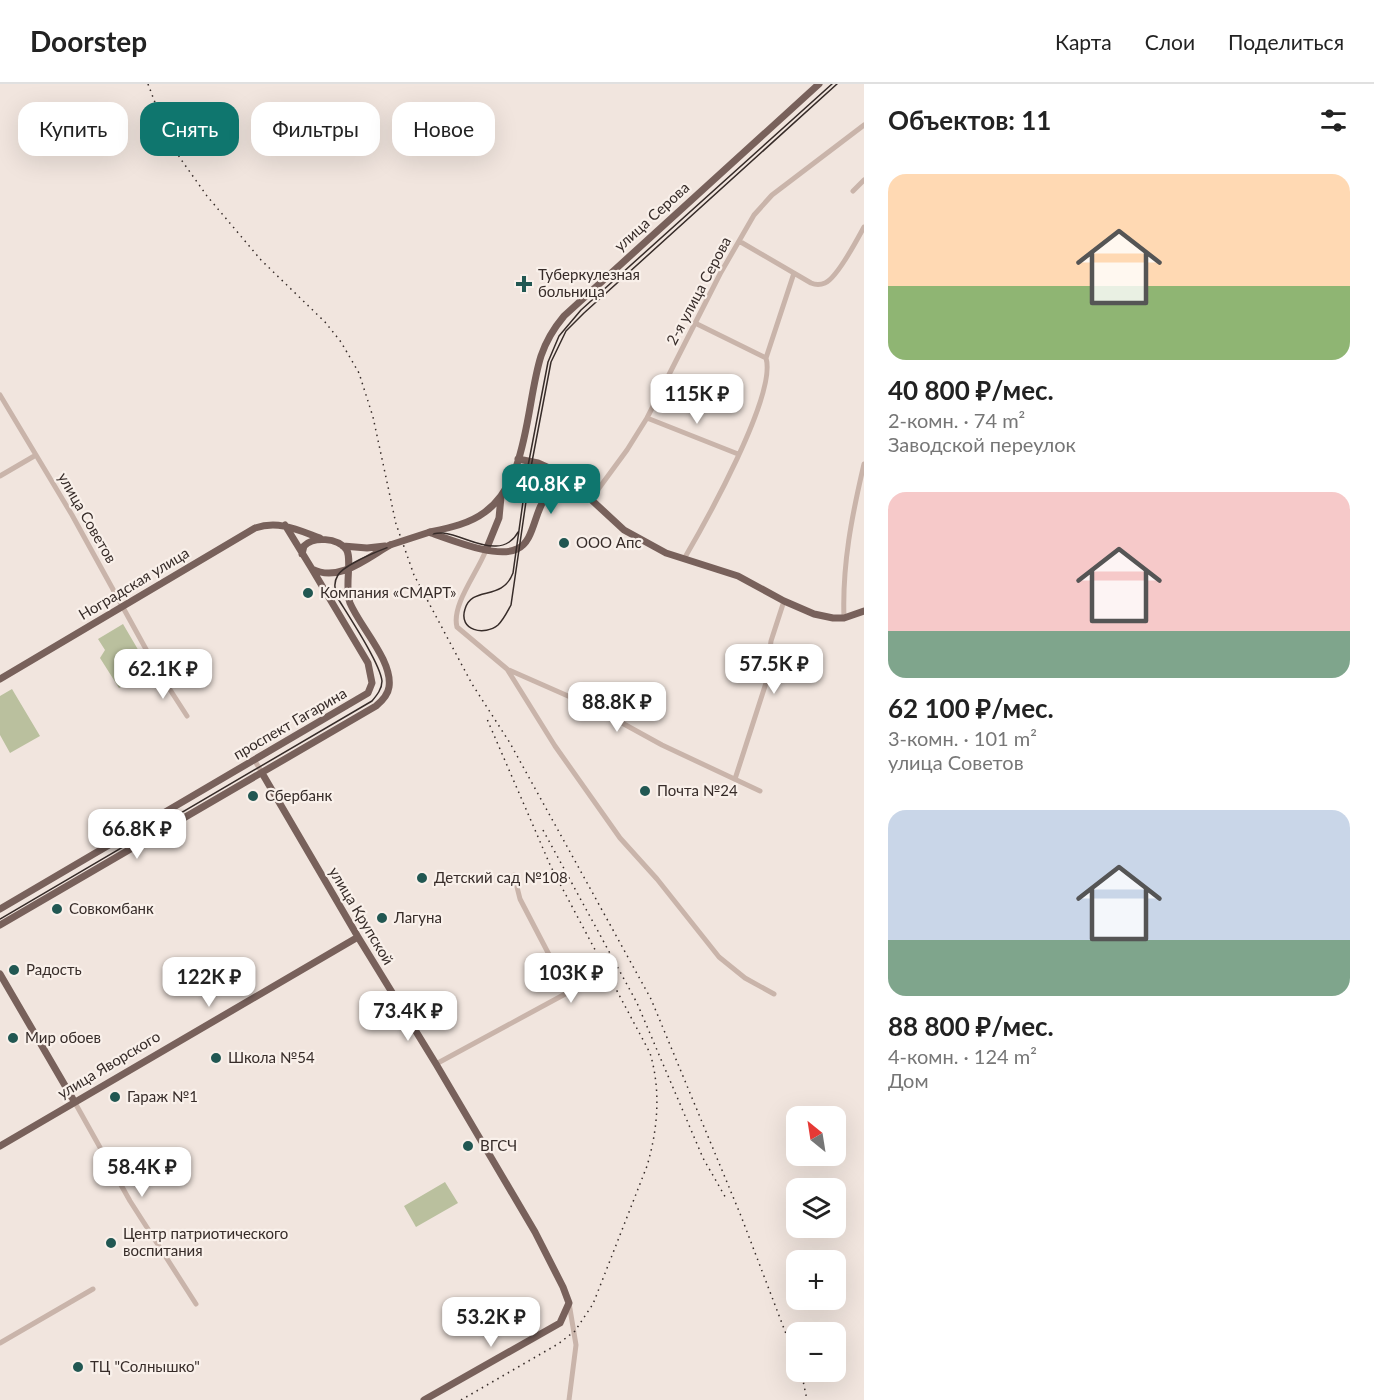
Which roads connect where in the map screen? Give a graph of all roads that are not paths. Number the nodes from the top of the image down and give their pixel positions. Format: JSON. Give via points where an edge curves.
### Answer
{"nodes":[{"id":1,"x":819,"y":84,"type":"edge"},
{"id":2,"x":864,"y":125,"type":"edge"},
{"id":3,"x":864,"y":180,"type":"edge"},
{"id":4,"x":853,"y":191,"type":"dead end"},
{"id":5,"x":864,"y":227,"type":"edge"},
{"id":6,"x":739,"y":241,"type":"junction"},
{"id":7,"x":794,"y":273,"type":"junction"},
{"id":8,"x":695,"y":323,"type":"junction"},
{"id":9,"x":766,"y":358,"type":"junction"},
{"id":10,"x":0,"y":395,"type":"edge"},
{"id":11,"x":647,"y":418,"type":"junction"},
{"id":12,"x":738,"y":454,"type":"junction"},
{"id":13,"x":36,"y":455,"type":"junction"},
{"id":14,"x":518,"y":459,"type":"junction"},
{"id":15,"x":864,"y":464,"type":"edge"},
{"id":16,"x":0,"y":476,"type":"edge"},
{"id":17,"x":582,"y":491,"type":"junction"},
{"id":18,"x":502,"y":495,"type":"junction"},
{"id":19,"x":591,"y":499,"type":"junction"},
{"id":20,"x":285,"y":525,"type":"junction"},
{"id":21,"x":430,"y":532,"type":"junction"},
{"id":22,"x":323,"y":539,"type":"junction"},
{"id":23,"x":390,"y":545,"type":"junction"},
{"id":24,"x":343,"y":546,"type":"junction"},
{"id":25,"x":486,"y":550,"type":"junction"},
{"id":26,"x":302,"y":554,"type":"junction"},
{"id":27,"x":684,"y":559,"type":"junction"},
{"id":28,"x":312,"y":569,"type":"junction"},
{"id":29,"x":347,"y":569,"type":"junction"},
{"id":30,"x":784,"y":601,"type":"junction"},
{"id":31,"x":123,"y":606,"type":"junction"},
{"id":32,"x":864,"y":611,"type":"edge"},
{"id":33,"x":844,"y":618,"type":"junction"},
{"id":34,"x":507,"y":669,"type":"junction"},
{"id":35,"x":0,"y":679,"type":"edge"},
{"id":36,"x":187,"y":716,"type":"dead end"},
{"id":37,"x":255,"y":761,"type":"junction"},
{"id":38,"x":262,"y":773,"type":"junction"},
{"id":39,"x":735,"y":779,"type":"junction"},
{"id":40,"x":760,"y":791,"type":"dead end"},
{"id":41,"x":514,"y":876,"type":"dead end"},
{"id":42,"x":0,"y":909,"type":"edge"},
{"id":43,"x":0,"y":925,"type":"edge"},
{"id":44,"x":358,"y":937,"type":"junction"},
{"id":45,"x":0,"y":974,"type":"edge"},
{"id":46,"x":774,"y":994,"type":"dead end"},
{"id":47,"x":436,"y":1064,"type":"junction"},
{"id":48,"x":74,"y":1101,"type":"junction"},
{"id":49,"x":0,"y":1146,"type":"edge"},
{"id":50,"x":93,"y":1289,"type":"dead end"},
{"id":51,"x":569,"y":1303,"type":"junction"},
{"id":52,"x":196,"y":1304,"type":"dead end"},
{"id":53,"x":560,"y":1323,"type":"junction"},
{"id":54,"x":575,"y":1331,"type":"junction"},
{"id":55,"x":0,"y":1343,"type":"edge"},
{"id":56,"x":424,"y":1400,"type":"edge"},
{"id":57,"x":569,"y":1400,"type":"edge"}],
"edges":[{"from":1,"to":14,"type":"main road","name":"улица Серова","via":[[564,316],[542,354]]},
{"from":2,"to":6,"type":"street","name":"2-я улица Серова","via":[[772,195]]},
{"from":3,"to":4,"type":"street"},
{"from":5,"to":7,"type":"street","via":[[827,282],[815,285]]},
{"from":6,"to":7,"type":"street"},
{"from":6,"to":8,"type":"street","name":"2-я улица Серова"},
{"from":7,"to":9,"type":"street"},
{"from":8,"to":9,"type":"street"},
{"from":8,"to":11,"type":"street","name":"2-я улица Серова"},
{"from":9,"to":12,"type":"street","via":[[769,366],[762,392]]},
{"from":10,"to":13,"type":"street","name":"улица Советов"},
{"from":11,"to":12,"type":"street"},
{"from":11,"to":19,"type":"street","name":"2-я улица Серова"},
{"from":12,"to":27,"type":"street"},
{"from":13,"to":16,"type":"street"},
{"from":13,"to":31,"type":"street","name":"улица Советов"},
{"from":14,"to":17,"type":"main road","via":[[549,468]]},
{"from":14,"to":18,"type":"main road","name":"улица Серова"},
{"from":15,"to":33,"type":"street","via":[[845,566]]},
{"from":17,"to":19,"type":"main road"},
{"from":17,"to":25,"type":"main road","via":[[561,488],[547,496],[518,549]]},
{"from":18,"to":21,"type":"main road","via":[[473,519]]},
{"from":18,"to":25,"type":"main road","via":[[499,518]]},
{"from":19,"to":27,"type":"main road","via":[[624,530]]},
{"from":20,"to":22,"type":"main road"},
{"from":20,"to":26,"type":"main road"},
{"from":20,"to":31,"type":"main road","name":"Ноградская улица","via":[[255,528]]},
{"from":21,"to":23,"type":"main road","bridge":true},
{"from":21,"to":25,"type":"main road"},
{"from":22,"to":24,"type":"main road"},
{"from":22,"to":26,"type":"main road","via":[[308,542]]},
{"from":23,"to":24,"type":"main road"},
{"from":23,"to":29,"type":"main road"},
{"from":24,"to":29,"type":"main road","via":[[350,557]]},
{"from":25,"to":34,"type":"street","via":[[455,619],[461,631]]},
{"from":26,"to":28,"type":"main road"},
{"from":27,"to":30,"type":"main road","via":[[738,576]]},
{"from":28,"to":29,"type":"main road","via":[[336,574]]},
{"from":28,"to":37,"type":"main road","name":"проспект Гагарина","via":[[368,663],[371,688],[365,696]]},
{"from":29,"to":38,"type":"main road","name":"проспект Гагарина","via":[[349,600],[383,660],[389,690],[376,706]]},
{"from":30,"to":33,"type":"main road","via":[[814,614]]},
{"from":30,"to":39,"type":"street","via":[[771,641],[766,683]]},
{"from":31,"to":35,"type":"main road","name":"Ноградская улица"},
{"from":31,"to":36,"type":"street","name":"улица Советов"},
{"from":32,"to":33,"type":"main road"},
{"from":34,"to":39,"type":"street","via":[[593,707]]},
{"from":34,"to":46,"type":"street","via":[[620,838],[719,957]]},
{"from":37,"to":38,"type":"street","name":"улица Крупской"},
{"from":37,"to":42,"type":"main road","name":"проспект Гагарина"},
{"from":38,"to":43,"type":"main road","name":"проспект Гагарина"},
{"from":38,"to":44,"type":"main road","name":"улица Крупской"},
{"from":39,"to":40,"type":"street"},
{"from":41,"to":47,"type":"street","via":[[520,899],[567,993]]},
{"from":44,"to":47,"type":"main road","name":"улица Крупской"},
{"from":44,"to":48,"type":"main road","name":"улица Яворского"},
{"from":45,"to":48,"type":"main road"},
{"from":47,"to":51,"type":"main road","name":"улица Крупской","via":[[537,1236]]},
{"from":48,"to":49,"type":"main road","name":"улица Яворского"},
{"from":48,"to":52,"type":"street","via":[[130,1201]]},
{"from":50,"to":55,"type":"street"},
{"from":51,"to":53,"type":"main road"},
{"from":51,"to":54,"type":"street"},
{"from":53,"to":54,"type":"street"},
{"from":53,"to":56,"type":"main road"},
{"from":54,"to":57,"type":"street"}]}
